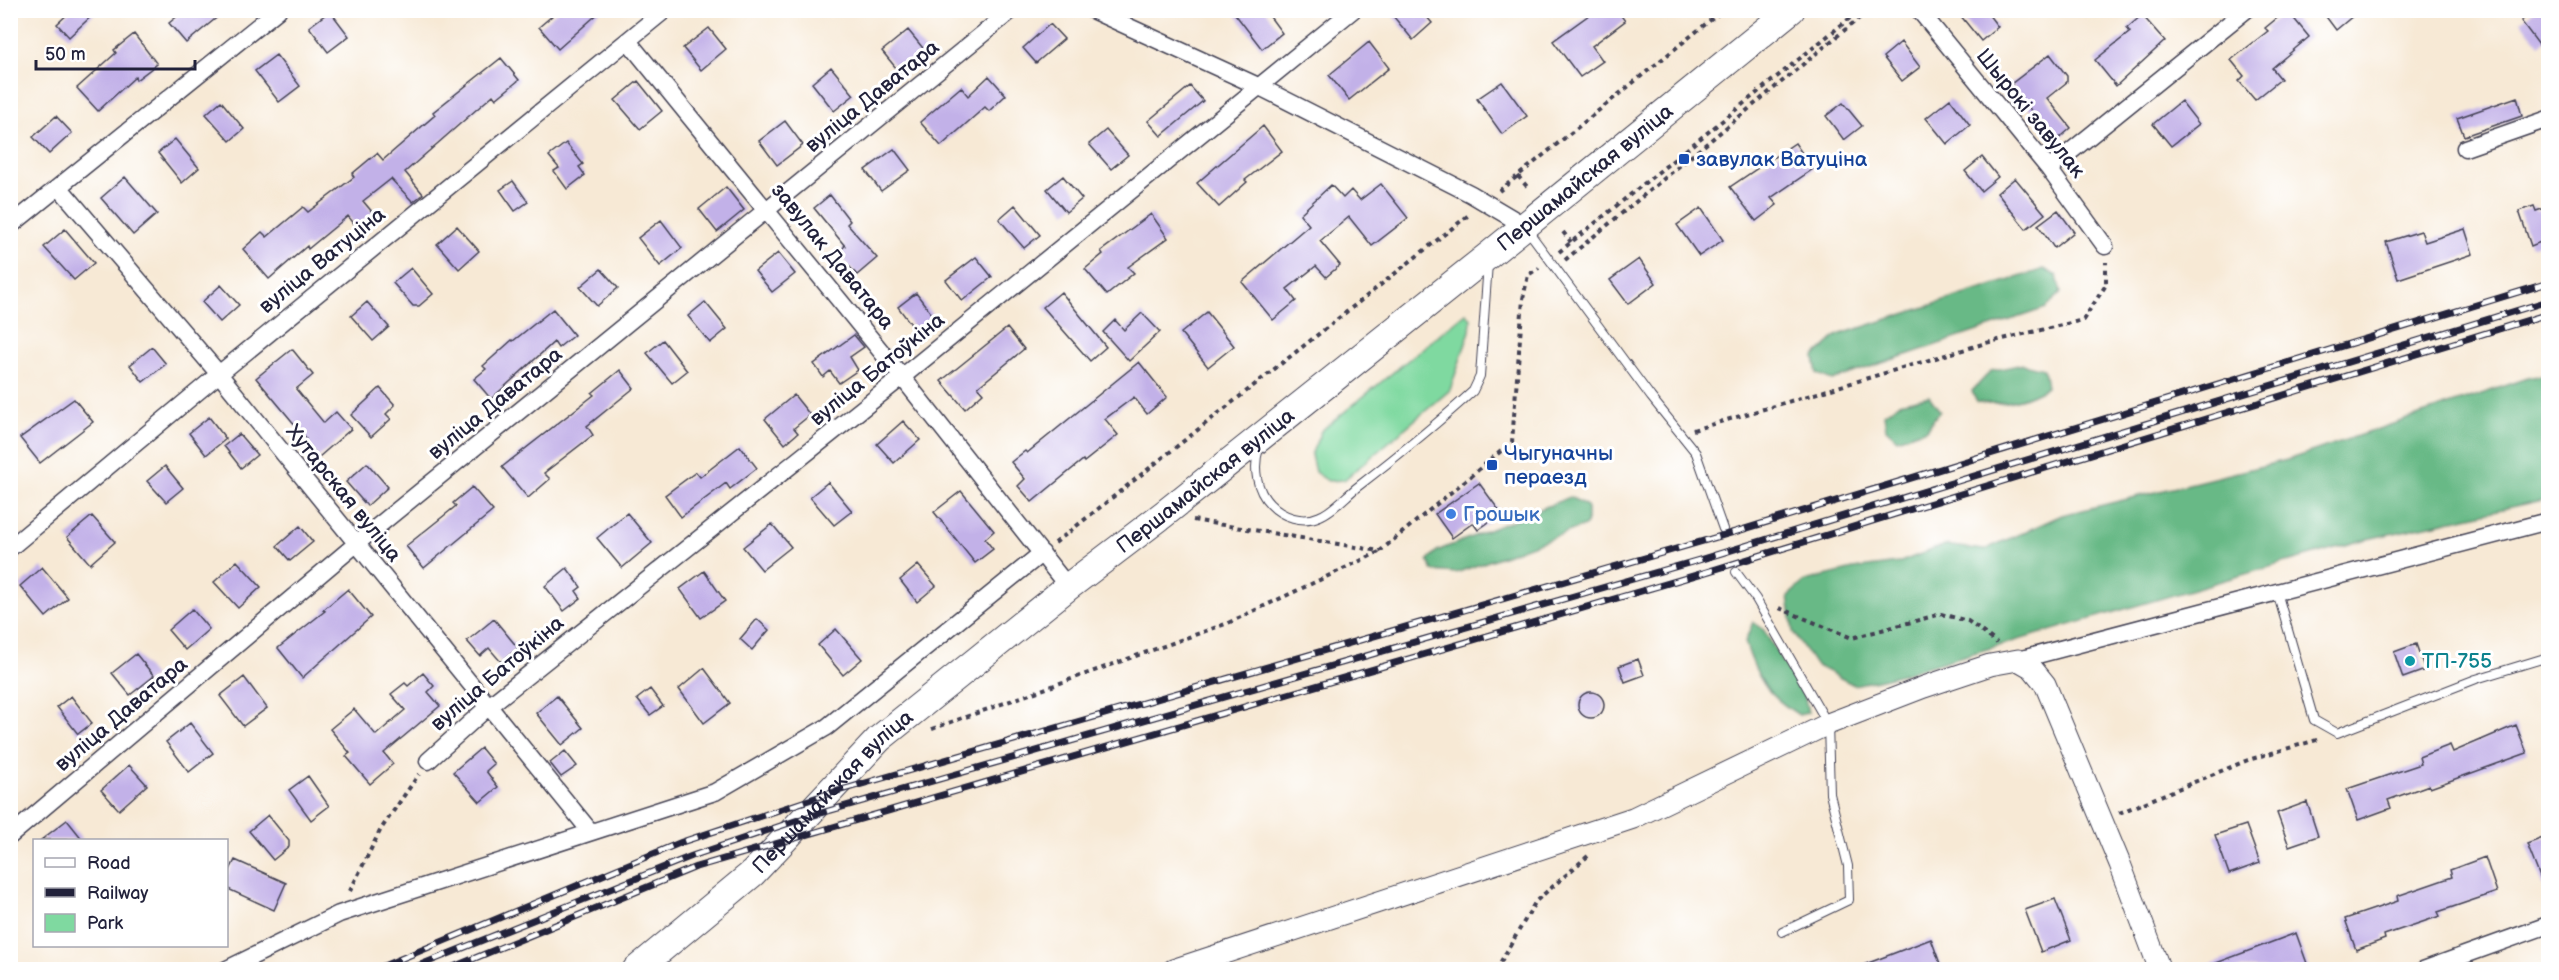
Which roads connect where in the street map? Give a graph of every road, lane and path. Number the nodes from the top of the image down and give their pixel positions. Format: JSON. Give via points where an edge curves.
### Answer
{"nodes":[{"id":1,"x":278,"y":10,"type":"edge"},
{"id":2,"x":665,"y":10,"type":"edge"},
{"id":3,"x":1012,"y":10,"type":"edge"},
{"id":4,"x":1092,"y":10,"type":"edge"},
{"id":5,"x":1353,"y":10,"type":"edge"},
{"id":6,"x":1723,"y":10,"type":"edge"},
{"id":7,"x":1791,"y":10,"type":"edge"},
{"id":8,"x":1860,"y":10,"type":"edge"},
{"id":9,"x":1869,"y":10,"type":"edge"},
{"id":10,"x":1918,"y":10,"type":"edge"},
{"id":11,"x":2246,"y":10,"type":"edge"},
{"id":12,"x":628,"y":41,"type":"junction"},
{"id":13,"x":1260,"y":87,"type":"junction"},
{"id":14,"x":2548,"y":119,"type":"edge"},
{"id":15,"x":2465,"y":148,"type":"dead end"},
{"id":16,"x":2049,"y":169,"type":"junction"},
{"id":17,"x":1518,"y":176,"type":"junction"},
{"id":18,"x":59,"y":187,"type":"junction"},
{"id":19,"x":1528,"y":189,"type":"dead end"},
{"id":20,"x":1485,"y":201,"type":"junction"},
{"id":21,"x":767,"y":211,"type":"junction"},
{"id":22,"x":10,"y":226,"type":"edge"},
{"id":23,"x":1525,"y":226,"type":"junction"},
{"id":24,"x":1563,"y":232,"type":"dead end"},
{"id":25,"x":1571,"y":242,"type":"junction"},
{"id":26,"x":2105,"y":246,"type":"joint"},
{"id":27,"x":1489,"y":255,"type":"junction"},
{"id":28,"x":1549,"y":260,"type":"junction"},
{"id":29,"x":1555,"y":268,"type":"junction"},
{"id":30,"x":219,"y":374,"type":"junction"},
{"id":31,"x":903,"y":377,"type":"junction"},
{"id":32,"x":1264,"y":434,"type":"junction"},
{"id":33,"x":1681,"y":434,"type":"junction"},
{"id":34,"x":1164,"y":514,"type":"junction"},
{"id":35,"x":2548,"y":521,"type":"edge"},
{"id":36,"x":1724,"y":529,"type":"dead end"},
{"id":37,"x":356,"y":544,"type":"junction"},
{"id":38,"x":10,"y":548,"type":"edge"},
{"id":39,"x":1380,"y":551,"type":"junction"},
{"id":40,"x":1042,"y":553,"type":"junction"},
{"id":41,"x":1736,"y":572,"type":"dead end"},
{"id":42,"x":1068,"y":587,"type":"junction"},
{"id":43,"x":2277,"y":592,"type":"junction"},
{"id":44,"x":1756,"y":599,"type":"junction"},
{"id":45,"x":2548,"y":657,"type":"edge"},
{"id":46,"x":2018,"y":660,"type":"junction"},
{"id":47,"x":489,"y":706,"type":"junction"},
{"id":48,"x":1827,"y":724,"type":"junction"},
{"id":49,"x":929,"y":730,"type":"dead end"},
{"id":50,"x":2337,"y":733,"type":"junction"},
{"id":51,"x":428,"y":761,"type":"joint"},
{"id":52,"x":2101,"y":820,"type":"junction"},
{"id":53,"x":590,"y":831,"type":"junction"},
{"id":54,"x":10,"y":836,"type":"edge"},
{"id":55,"x":1597,"y":848,"type":"dead end"},
{"id":56,"x":339,"y":914,"type":"junction"},
{"id":57,"x":2548,"y":925,"type":"edge"},
{"id":58,"x":1782,"y":932,"type":"dead end"},
{"id":59,"x":225,"y":969,"type":"edge"},
{"id":60,"x":636,"y":969,"type":"edge"},
{"id":61,"x":1173,"y":969,"type":"edge"},
{"id":62,"x":1496,"y":969,"type":"edge"},
{"id":63,"x":2160,"y":969,"type":"edge"},
{"id":64,"x":2423,"y":969,"type":"edge"}],
"edges":[{"from":1,"to":18,"type":"street"},
{"from":2,"to":12,"type":"street","name":"вуліца Ватуціна"},
{"from":3,"to":21,"type":"street","name":"вуліца Даватара"},
{"from":4,"to":13,"type":"street"},
{"from":5,"to":13,"type":"street","name":"вуліца Батоўкіна"},
{"from":6,"to":17,"type":"path"},
{"from":7,"to":23,"type":"main road","name":"Першамайская вуліца"},
{"from":8,"to":25,"type":"path"},
{"from":9,"to":29,"type":"path"},
{"from":10,"to":16,"type":"street","name":"Шырокі завулак"},
{"from":11,"to":16,"type":"street"},
{"from":12,"to":21,"type":"street","name":"завулак Даватара"},
{"from":12,"to":30,"type":"street","name":"вуліца Ватуціна"},
{"from":13,"to":20,"type":"street"},
{"from":13,"to":31,"type":"street","name":"вуліца Батоўкіна"},
{"from":14,"to":15,"type":"street"},
{"from":16,"to":26,"type":"street","name":"Шырокі завулак"},
{"from":17,"to":19,"type":"path"},
{"from":17,"to":20,"type":"path"},
{"from":18,"to":22,"type":"street"},
{"from":18,"to":30,"type":"street","name":"Хутарская вуліца"},
{"from":20,"to":23,"type":"street"},
{"from":20,"to":40,"type":"path"},
{"from":21,"to":31,"type":"street","name":"завулак Даватара"},
{"from":21,"to":37,"type":"street","name":"вуліца Даватара"},
{"from":23,"to":27,"type":"main road","name":"Першамайская вуліца"},
{"from":23,"to":28,"type":"lane"},
{"from":24,"to":25,"type":"path"},
{"from":25,"to":28,"type":"path"},
{"from":26,"to":33,"type":"path","via":[[2106,285],[2083,320],[1986,343]]},
{"from":27,"to":32,"type":"main road","name":"Першамайская вуліца"},
{"from":27,"to":32,"type":"lane","via":[[1483,356],[1473,390],[1320,517],[1293,519],[1266,500],[1257,483],[1256,458]]},
{"from":28,"to":29,"type":"lane"},
{"from":28,"to":39,"type":"path","via":[[1528,275],[1523,299],[1512,442]]},
{"from":29,"to":33,"type":"lane"},
{"from":30,"to":37,"type":"street","name":"Хутарская вуліца"},
{"from":30,"to":38,"type":"street","name":"вуліца Ватуціна"},
{"from":31,"to":40,"type":"street","name":"завулак Даватара"},
{"from":31,"to":47,"type":"street","name":"вуліца Батоўкіна"},
{"from":32,"to":34,"type":"main road","name":"Першамайская вуліца"},
{"from":33,"to":36,"type":"lane","via":[[1696,453]]},
{"from":34,"to":39,"type":"path"},
{"from":34,"to":42,"type":"main road","name":"Першамайская вуліца"},
{"from":35,"to":43,"type":"street"},
{"from":37,"to":47,"type":"street","name":"Хутарская вуліца"},
{"from":37,"to":54,"type":"street","name":"вуліца Даватара"},
{"from":39,"to":49,"type":"path","via":[[1228,623]]},
{"from":40,"to":42,"type":"street","name":"завулак Даватара"},
{"from":40,"to":53,"type":"street","via":[[827,727],[715,792]]},
{"from":41,"to":44,"type":"lane"},
{"from":42,"to":60,"type":"main road","name":"Першамайская вуліца","via":[[879,739],[753,873]]},
{"from":43,"to":46,"type":"street"},
{"from":43,"to":50,"type":"lane","via":[[2314,720]]},
{"from":44,"to":46,"type":"path","via":[[1852,638],[1941,614],[1968,621]]},
{"from":44,"to":48,"type":"lane"},
{"from":45,"to":50,"type":"lane","via":[[2476,679]]},
{"from":46,"to":48,"type":"street","via":[[1924,687]]},
{"from":46,"to":52,"type":"street","via":[[2032,668],[2045,684]]},
{"from":47,"to":51,"type":"street","name":"вуліца Батоўкіна"},
{"from":47,"to":53,"type":"street","name":"Хутарская вуліца"},
{"from":48,"to":58,"type":"lane","via":[[1830,794],[1848,866],[1849,900]]},
{"from":48,"to":61,"type":"street","via":[[1633,818]]},
{"from":50,"to":52,"type":"path","via":[[2248,760]]},
{"from":51,"to":56,"type":"path","via":[[381,829]]},
{"from":52,"to":63,"type":"street"},
{"from":53,"to":56,"type":"street"},
{"from":55,"to":62,"type":"path","via":[[1536,901]]},
{"from":56,"to":59,"type":"street"},
{"from":57,"to":64,"type":"street"}]}
